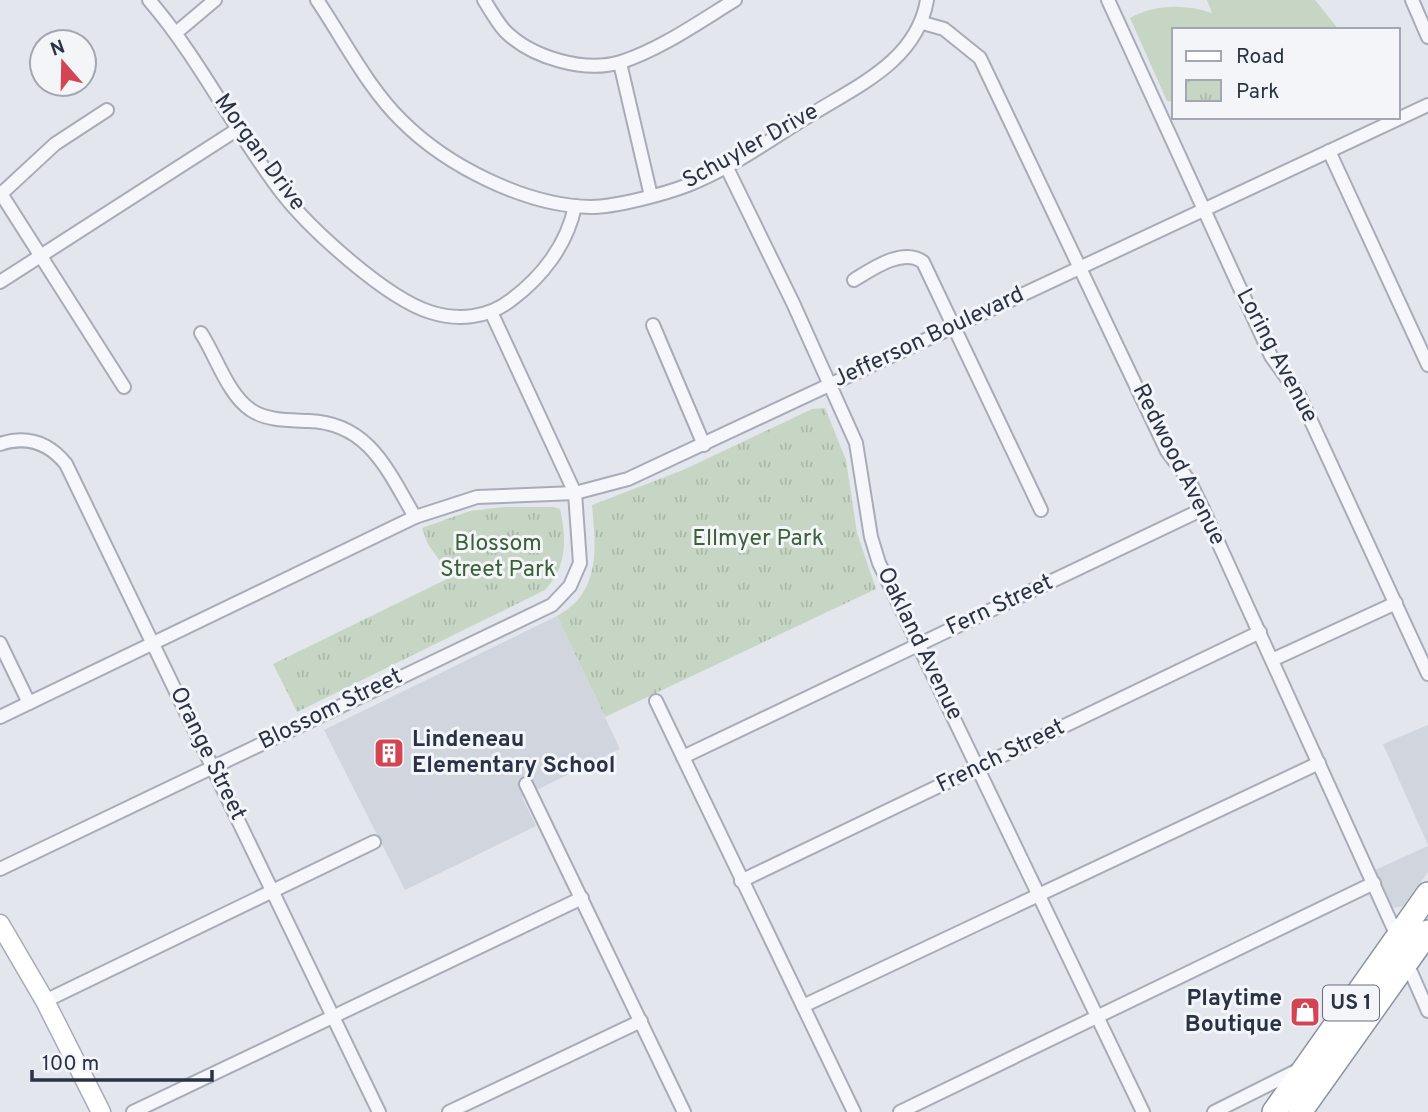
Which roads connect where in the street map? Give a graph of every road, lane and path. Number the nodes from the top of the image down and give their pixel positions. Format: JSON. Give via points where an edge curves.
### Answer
{"nodes":[{"id":1,"x":149,"y":0,"type":"edge"},
{"id":2,"x":215,"y":0,"type":"edge"},
{"id":3,"x":317,"y":0,"type":"edge"},
{"id":4,"x":484,"y":0,"type":"edge"},
{"id":5,"x":735,"y":0,"type":"edge"},
{"id":6,"x":927,"y":0,"type":"edge"},
{"id":7,"x":1108,"y":0,"type":"edge"},
{"id":8,"x":1412,"y":0,"type":"edge"},
{"id":9,"x":923,"y":23,"type":"junction"},
{"id":10,"x":177,"y":32,"type":"junction"},
{"id":11,"x":1428,"y":37,"type":"edge"},
{"id":12,"x":620,"y":63,"type":"junction"},
{"id":13,"x":1428,"y":105,"type":"edge"},
{"id":14,"x":107,"y":110,"type":"dead end"},
{"id":15,"x":1400,"y":118,"type":"edge"},
{"id":16,"x":1398,"y":119,"type":"edge"},
{"id":17,"x":238,"y":128,"type":"junction"},
{"id":18,"x":1329,"y":151,"type":"junction"},
{"id":19,"x":726,"y":166,"type":"junction"},
{"id":20,"x":1,"y":193,"type":"edge"},
{"id":21,"x":651,"y":196,"type":"junction"},
{"id":22,"x":575,"y":206,"type":"junction"},
{"id":23,"x":1204,"y":210,"type":"junction"},
{"id":24,"x":42,"y":256,"type":"junction"},
{"id":25,"x":1079,"y":267,"type":"junction"},
{"id":26,"x":854,"y":280,"type":"dead end"},
{"id":27,"x":0,"y":282,"type":"edge"},
{"id":28,"x":492,"y":314,"type":"junction"},
{"id":29,"x":653,"y":325,"type":"dead end"},
{"id":30,"x":954,"y":327,"type":"junction"},
{"id":31,"x":201,"y":333,"type":"dead end"},
{"id":32,"x":1428,"y":365,"type":"edge"},
{"id":33,"x":830,"y":385,"type":"junction"},
{"id":34,"x":124,"y":387,"type":"dead end"},
{"id":35,"x":0,"y":444,"type":"edge"},
{"id":36,"x":704,"y":445,"type":"junction"},
{"id":37,"x":576,"y":493,"type":"junction"},
{"id":38,"x":1203,"y":509,"type":"junction"},
{"id":39,"x":1041,"y":510,"type":"dead end"},
{"id":40,"x":415,"y":517,"type":"junction"},
{"id":41,"x":1395,"y":603,"type":"junction"},
{"id":42,"x":1260,"y":632,"type":"junction"},
{"id":43,"x":0,"y":643,"type":"edge"},
{"id":44,"x":154,"y":644,"type":"junction"},
{"id":45,"x":918,"y":644,"type":"junction"},
{"id":46,"x":1272,"y":660,"type":"junction"},
{"id":47,"x":1428,"y":674,"type":"edge"},
{"id":48,"x":656,"y":701,"type":"dead end"},
{"id":49,"x":29,"y":703,"type":"junction"},
{"id":50,"x":0,"y":717,"type":"edge"},
{"id":51,"x":683,"y":757,"type":"junction"},
{"id":52,"x":1319,"y":763,"type":"junction"},
{"id":53,"x":213,"y":767,"type":"junction"},
{"id":54,"x":979,"y":767,"type":"junction"},
{"id":55,"x":526,"y":783,"type":"dead end"},
{"id":56,"x":374,"y":842,"type":"dead end"},
{"id":57,"x":0,"y":869,"type":"edge"},
{"id":58,"x":741,"y":881,"type":"junction"},
{"id":59,"x":1374,"y":883,"type":"junction"},
{"id":60,"x":273,"y":891,"type":"junction"},
{"id":61,"x":1428,"y":894,"type":"edge"},
{"id":62,"x":1040,"y":895,"type":"junction"},
{"id":63,"x":582,"y":898,"type":"junction"},
{"id":64,"x":1428,"y":932,"type":"edge"},
{"id":65,"x":2,"y":933,"type":"edge"},
{"id":66,"x":1397,"y":936,"type":"junction"},
{"id":67,"x":1406,"y":961,"type":"junction"},
{"id":68,"x":45,"y":1001,"type":"junction"},
{"id":69,"x":803,"y":1006,"type":"junction"},
{"id":70,"x":1428,"y":1011,"type":"edge"},
{"id":71,"x":1098,"y":1016,"type":"junction"},
{"id":72,"x":333,"y":1017,"type":"junction"},
{"id":73,"x":641,"y":1021,"type":"junction"},
{"id":74,"x":1308,"y":1065,"type":"junction"},
{"id":75,"x":1306,"y":1109,"type":"edge"},
{"id":76,"x":101,"y":1112,"type":"edge"},
{"id":77,"x":133,"y":1112,"type":"edge"},
{"id":78,"x":379,"y":1112,"type":"edge"},
{"id":79,"x":449,"y":1112,"type":"edge"},
{"id":80,"x":684,"y":1112,"type":"edge"},
{"id":81,"x":854,"y":1112,"type":"edge"},
{"id":82,"x":900,"y":1112,"type":"edge"},
{"id":83,"x":1143,"y":1112,"type":"edge"},
{"id":84,"x":1213,"y":1112,"type":"edge"},
{"id":85,"x":1274,"y":1112,"type":"edge"}],
"edges":[{"from":1,"to":10,"type":"street","name":"Morgan Drive"},
{"from":2,"to":10,"type":"street"},
{"from":3,"to":22,"type":"street","name":"Schuyler Drive","via":[[388,105],[431,148],[498,186]]},
{"from":4,"to":12,"type":"street","via":[[506,32],[544,55],[570,63]]},
{"from":5,"to":12,"type":"street"},
{"from":6,"to":9,"type":"street","name":"Schuyler Drive"},
{"from":7,"to":23,"type":"street","name":"Loring Avenue"},
{"from":8,"to":11,"type":"street"},
{"from":9,"to":19,"type":"street","name":"Schuyler Drive","via":[[887,69]]},
{"from":9,"to":25,"type":"street","name":"Redwood Avenue","via":[[944,29],[980,58]]},
{"from":10,"to":17,"type":"street","name":"Morgan Drive"},
{"from":12,"to":21,"type":"street"},
{"from":13,"to":15,"type":"street","name":"Jefferson Boulevard"},
{"from":14,"to":20,"type":"street","via":[[55,144]]},
{"from":16,"to":18,"type":"street","name":"Jefferson Boulevard"},
{"from":17,"to":24,"type":"street"},
{"from":17,"to":28,"type":"street","name":"Morgan Drive","via":[[284,195],[372,276],[427,311],[453,316]]},
{"from":18,"to":23,"type":"street","name":"Jefferson Boulevard"},
{"from":18,"to":32,"type":"street"},
{"from":19,"to":21,"type":"street","name":"Schuyler Drive","via":[[689,185]]},
{"from":19,"to":33,"type":"street","name":"Oakland Avenue"},
{"from":20,"to":24,"type":"street"},
{"from":21,"to":22,"type":"street","name":"Schuyler Drive"},
{"from":22,"to":28,"type":"street","via":[[563,240],[538,278]]},
{"from":23,"to":25,"type":"street","name":"Jefferson Boulevard"},
{"from":23,"to":41,"type":"street","name":"Loring Avenue","via":[[1271,356],[1299,395]]},
{"from":24,"to":27,"type":"street"},
{"from":24,"to":34,"type":"street"},
{"from":25,"to":30,"type":"street","name":"Jefferson Boulevard"},
{"from":25,"to":38,"type":"street","name":"Redwood Avenue","via":[[1167,451]]},
{"from":26,"to":30,"type":"street","via":[[887,261],[910,256],[919,259]]},
{"from":28,"to":37,"type":"street"},
{"from":29,"to":36,"type":"street"},
{"from":30,"to":33,"type":"street","name":"Jefferson Boulevard"},
{"from":30,"to":39,"type":"street"},
{"from":31,"to":40,"type":"street","via":[[234,391],[251,411],[280,420],[333,423],[354,433],[383,464]]},
{"from":33,"to":36,"type":"street","name":"Jefferson Boulevard"},
{"from":33,"to":45,"type":"street","name":"Oakland Avenue","via":[[856,443],[879,563]]},
{"from":35,"to":44,"type":"street","name":"Orange Street","via":[[34,441],[57,453],[66,464]]},
{"from":36,"to":37,"type":"street","name":"Jefferson Boulevard","via":[[628,479]]},
{"from":37,"to":40,"type":"street","name":"Jefferson Boulevard","via":[[477,497]]},
{"from":37,"to":53,"type":"street","name":"Blossom Street","via":[[580,563],[570,586],[552,605]]},
{"from":38,"to":42,"type":"street","name":"Redwood Avenue"},
{"from":38,"to":45,"type":"street","name":"Fern Street"},
{"from":40,"to":44,"type":"street","name":"Jefferson Boulevard"},
{"from":41,"to":46,"type":"street"},
{"from":41,"to":47,"type":"street","name":"Loring Avenue"},
{"from":42,"to":46,"type":"street","name":"Redwood Avenue"},
{"from":42,"to":54,"type":"street","name":"French Street"},
{"from":43,"to":49,"type":"street"},
{"from":44,"to":49,"type":"street","name":"Jefferson Boulevard"},
{"from":44,"to":53,"type":"street","name":"Orange Street"},
{"from":45,"to":51,"type":"street","name":"Fern Street"},
{"from":45,"to":54,"type":"street","name":"Oakland Avenue"},
{"from":46,"to":52,"type":"street","name":"Redwood Avenue"},
{"from":48,"to":51,"type":"street"},
{"from":49,"to":50,"type":"street","name":"Jefferson Boulevard"},
{"from":51,"to":58,"type":"street"},
{"from":52,"to":59,"type":"street","name":"Redwood Avenue"},
{"from":52,"to":62,"type":"street"},
{"from":53,"to":57,"type":"street","name":"Blossom Street"},
{"from":53,"to":60,"type":"street","name":"Orange Street"},
{"from":54,"to":58,"type":"street","name":"French Street"},
{"from":54,"to":62,"type":"street","name":"Oakland Avenue"},
{"from":55,"to":63,"type":"street"},
{"from":56,"to":60,"type":"street"},
{"from":58,"to":69,"type":"street"},
{"from":59,"to":66,"type":"street","name":"Redwood Avenue"},
{"from":59,"to":71,"type":"street"},
{"from":60,"to":68,"type":"street"},
{"from":60,"to":72,"type":"street","name":"Orange Street"},
{"from":61,"to":66,"type":"highway","number":"US 1"},
{"from":62,"to":69,"type":"street"},
{"from":62,"to":71,"type":"street","name":"Oakland Avenue"},
{"from":63,"to":72,"type":"street"},
{"from":63,"to":73,"type":"street"},
{"from":64,"to":67,"type":"highway","number":"US 1"},
{"from":65,"to":68,"type":"street"},
{"from":66,"to":74,"type":"highway","number":"US 1"},
{"from":67,"to":70,"type":"street"},
{"from":67,"to":75,"type":"highway","number":"US 1"},
{"from":68,"to":76,"type":"street"},
{"from":69,"to":81,"type":"street"},
{"from":71,"to":82,"type":"street"},
{"from":71,"to":83,"type":"street","name":"Oakland Avenue"},
{"from":72,"to":77,"type":"street"},
{"from":72,"to":78,"type":"street","name":"Orange Street"},
{"from":73,"to":79,"type":"street"},
{"from":73,"to":80,"type":"street"},
{"from":74,"to":84,"type":"street"},
{"from":74,"to":85,"type":"highway","number":"US 1"}]}
